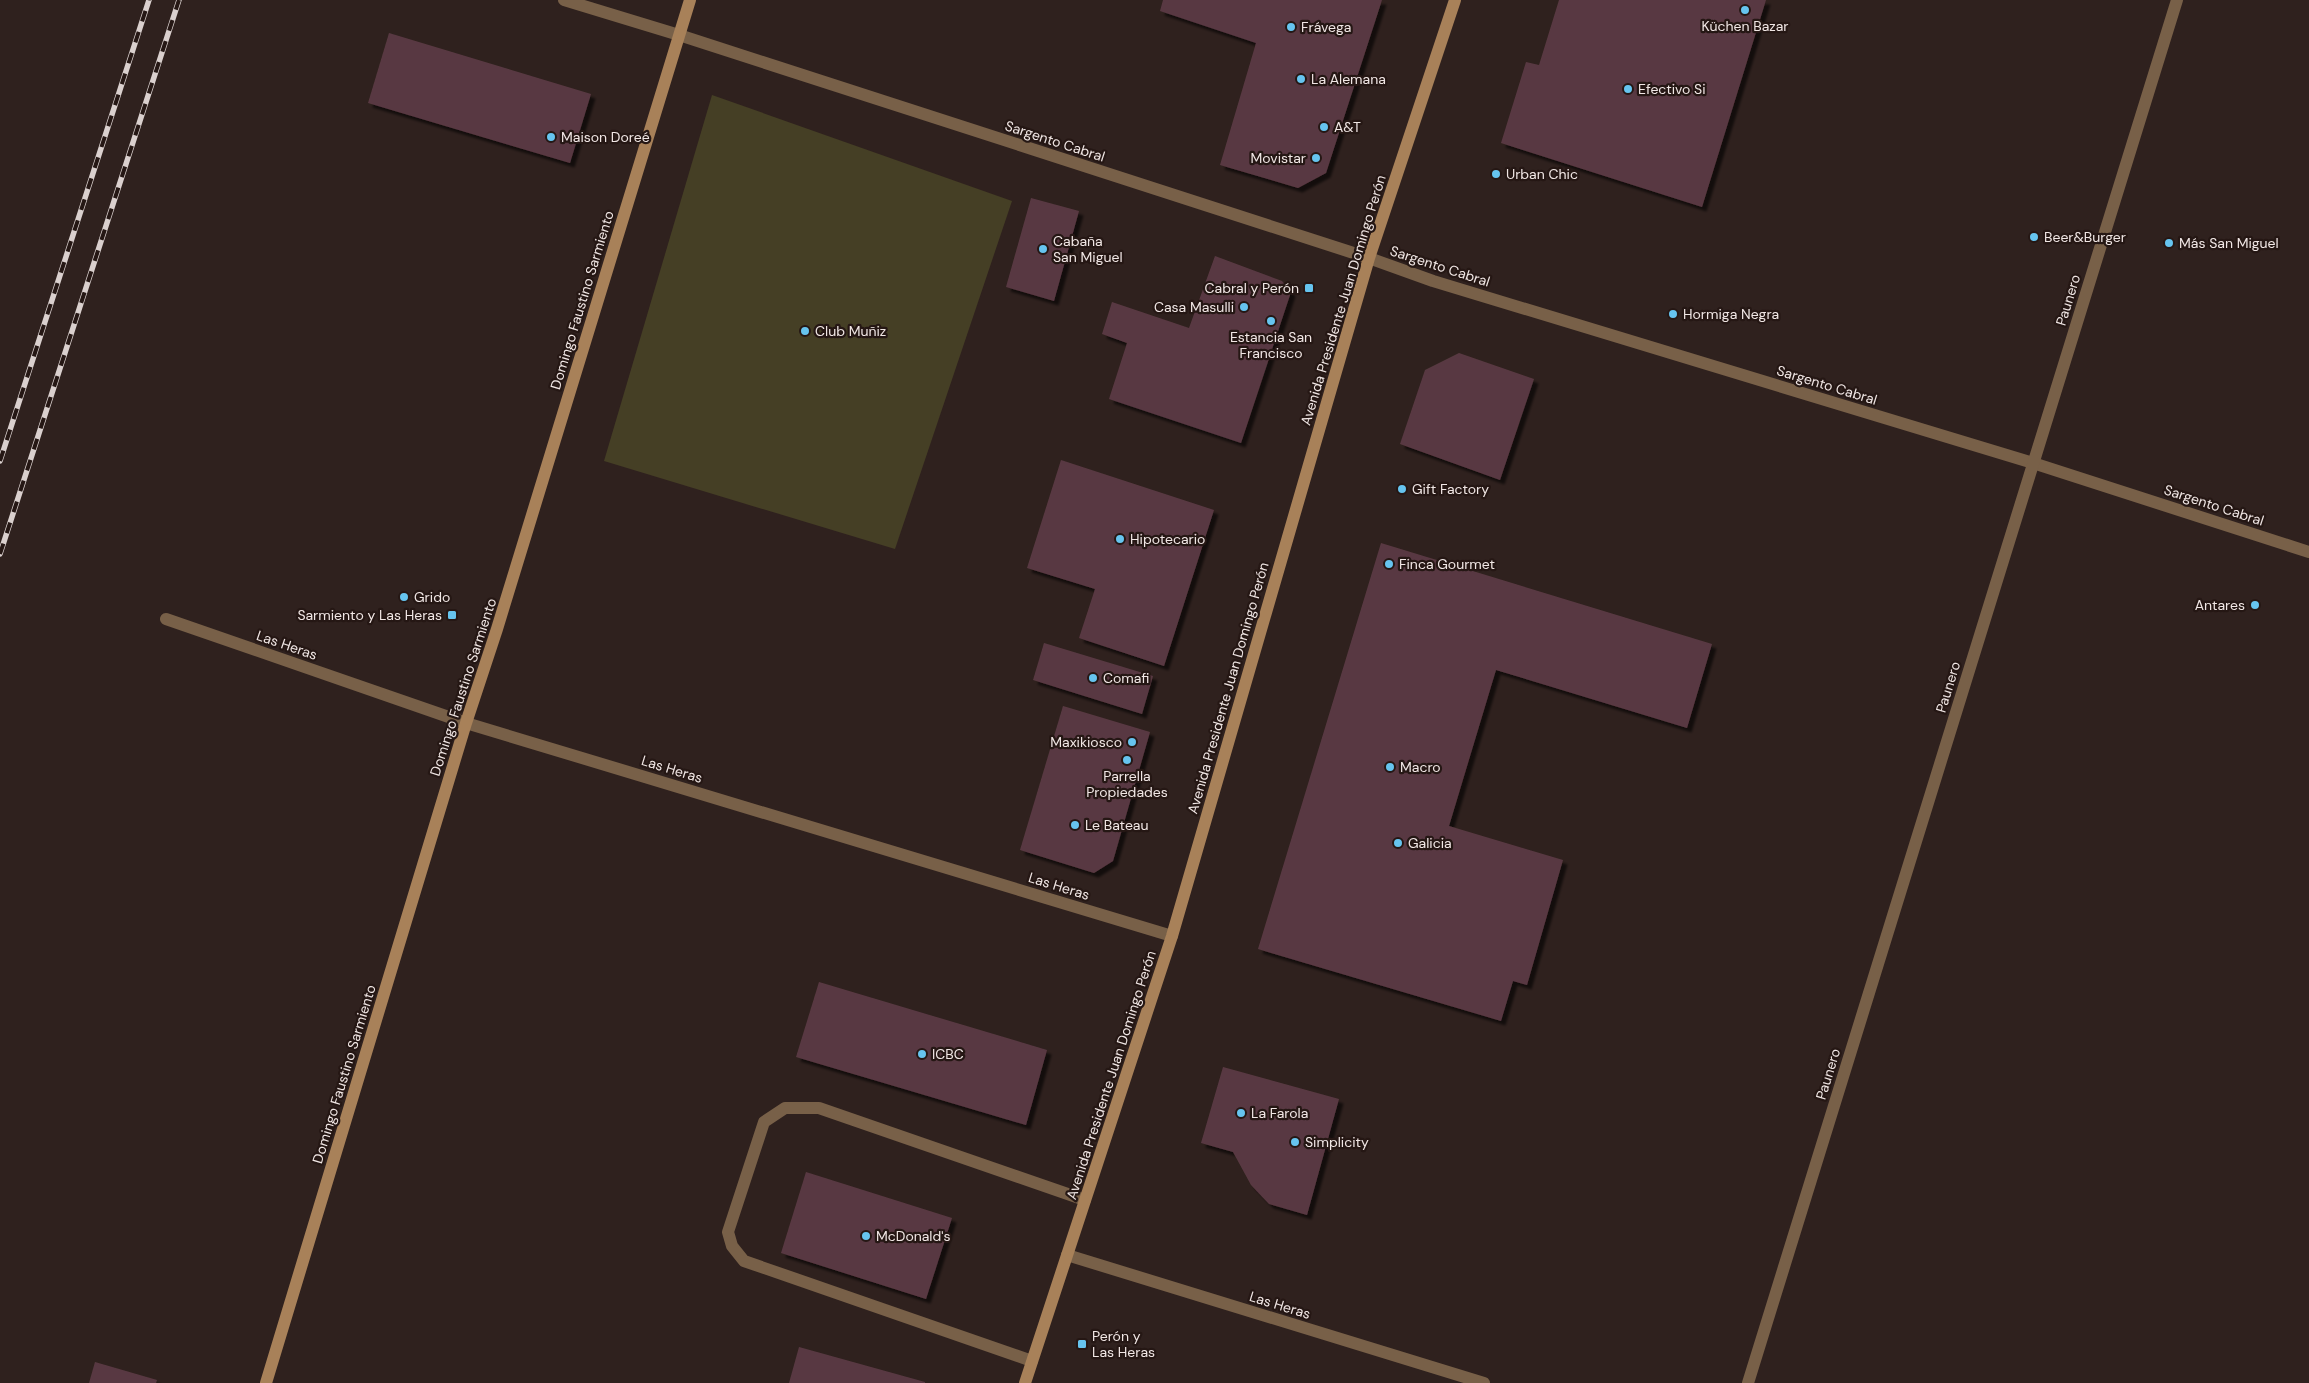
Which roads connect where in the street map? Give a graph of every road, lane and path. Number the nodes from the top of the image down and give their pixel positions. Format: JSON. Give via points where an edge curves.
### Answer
{"nodes":[{"id":1,"x":564,"y":0,"type":"edge"},
{"id":2,"x":690,"y":0,"type":"edge"},
{"id":3,"x":1455,"y":0,"type":"edge"},
{"id":4,"x":2177,"y":0,"type":"edge"},
{"id":5,"x":680,"y":35,"type":"junction"},
{"id":6,"x":1369,"y":258,"type":"junction"},
{"id":7,"x":2033,"y":463,"type":"junction"},
{"id":8,"x":2309,"y":552,"type":"edge"},
{"id":9,"x":166,"y":619,"type":"dead end"},
{"id":10,"x":466,"y":723,"type":"junction"},
{"id":11,"x":1172,"y":936,"type":"junction"},
{"id":12,"x":1085,"y":1200,"type":"junction"},
{"id":13,"x":1066,"y":1256,"type":"junction"},
{"id":14,"x":1032,"y":1361,"type":"junction"},
{"id":15,"x":266,"y":1383,"type":"edge"},
{"id":16,"x":1025,"y":1383,"type":"edge"},
{"id":17,"x":1484,"y":1383,"type":"edge"},
{"id":18,"x":1748,"y":1383,"type":"edge"}],
"edges":[{"from":1,"to":5,"type":"street","name":"Sargento Cabral"},
{"from":2,"to":5,"type":"main road","name":"Domingo Faustino Sarmiento"},
{"from":3,"to":6,"type":"main road","name":"Avenida Presidente Juan Domingo Perón"},
{"from":4,"to":7,"type":"street","name":"Paunero"},
{"from":5,"to":6,"type":"street","name":"Sargento Cabral"},
{"from":5,"to":10,"type":"main road","name":"Domingo Faustino Sarmiento"},
{"from":6,"to":7,"type":"street","name":"Sargento Cabral","via":[[1433,281]]},
{"from":6,"to":11,"type":"main road","name":"Avenida Presidente Juan Domingo Perón"},
{"from":7,"to":8,"type":"street","name":"Sargento Cabral"},
{"from":7,"to":18,"type":"street","name":"Paunero"},
{"from":9,"to":10,"type":"street","name":"Las Heras"},
{"from":10,"to":11,"type":"street","name":"Las Heras"},
{"from":10,"to":15,"type":"main road","name":"Domingo Faustino Sarmiento"},
{"from":11,"to":12,"type":"main road","name":"Avenida Presidente Juan Domingo Perón"},
{"from":12,"to":13,"type":"main road","name":"Avenida Presidente Juan Domingo Perón"},
{"from":12,"to":14,"type":"street","via":[[819,1108],[785,1108],[764,1122],[728,1232],[732,1246],[744,1261]]},
{"from":13,"to":14,"type":"main road","name":"Avenida Presidente Juan Domingo Perón"},
{"from":13,"to":17,"type":"street","name":"Las Heras"},
{"from":14,"to":16,"type":"main road","name":"Avenida Presidente Juan Domingo Perón"}]}
